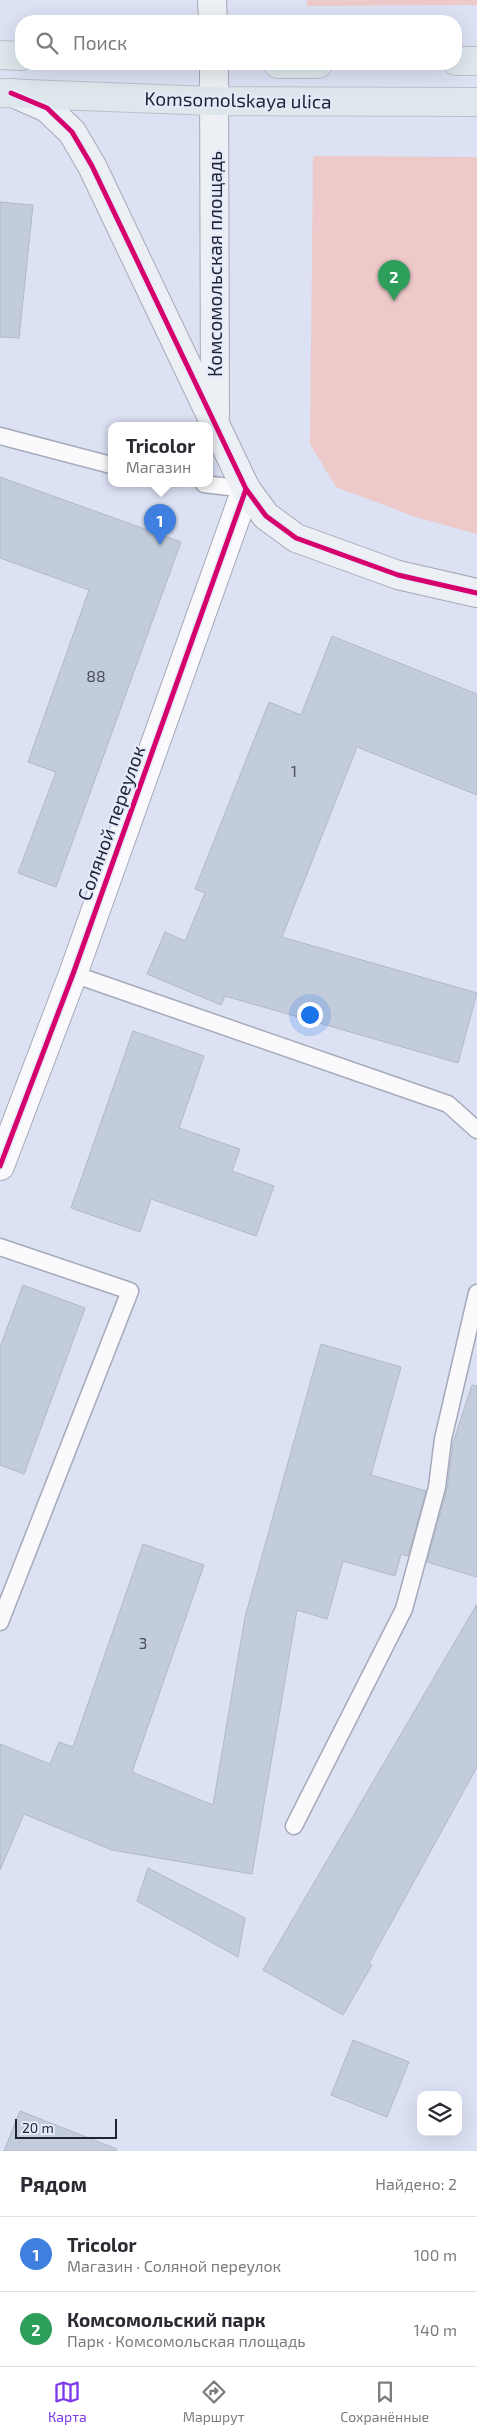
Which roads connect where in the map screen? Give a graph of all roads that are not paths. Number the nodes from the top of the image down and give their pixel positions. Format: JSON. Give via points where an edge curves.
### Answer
{"nodes":[{"id":1,"x":212,"y":0,"type":"edge"},
{"id":2,"x":213,"y":15,"type":"edge"},
{"id":3,"x":0,"y":56,"type":"edge"},
{"id":4,"x":15,"y":56,"type":"edge"},
{"id":5,"x":462,"y":61,"type":"edge"},
{"id":6,"x":477,"y":61,"type":"edge"},
{"id":7,"x":214,"y":70,"type":"edge"},
{"id":8,"x":6,"y":93,"type":"edge"},
{"id":9,"x":214,"y":101,"type":"junction"},
{"id":10,"x":477,"y":102,"type":"edge"},
{"id":11,"x":215,"y":422,"type":"junction"},
{"id":12,"x":0,"y":436,"type":"edge"},
{"id":13,"x":108,"y":465,"type":"edge"},
{"id":14,"x":213,"y":485,"type":"edge"},
{"id":15,"x":246,"y":489,"type":"junction"},
{"id":16,"x":477,"y":593,"type":"edge"},
{"id":17,"x":73,"y":974,"type":"junction"},
{"id":18,"x":477,"y":1130,"type":"edge"},
{"id":19,"x":0,"y":1166,"type":"edge"},
{"id":20,"x":0,"y":1247,"type":"edge"},
{"id":21,"x":477,"y":1293,"type":"edge"},
{"id":22,"x":0,"y":1622,"type":"edge"},
{"id":23,"x":294,"y":1826,"type":"dead end"}],
"edges":[{"from":1,"to":2,"type":"street"},
{"from":3,"to":4,"type":"main road"},
{"from":5,"to":6,"type":"main road"},
{"from":7,"to":9,"type":"street","name":"Комсомольская площадь"},
{"from":8,"to":9,"type":"main road","name":"Komsomolskaya ulica"},
{"from":8,"to":11,"type":"street","via":[[47,108],[72,132],[92,166]]},
{"from":9,"to":10,"type":"main road","name":"Komsomolskaya ulica"},
{"from":9,"to":11,"type":"street","name":"Комсомольская площадь"},
{"from":11,"to":15,"type":"street","name":"Комсомольская площадь"},
{"from":12,"to":13,"type":"lane"},
{"from":14,"to":15,"type":"lane"},
{"from":15,"to":16,"type":"street","name":"Комсомольская площадь","via":[[266,516],[296,538],[398,575]]},
{"from":15,"to":17,"type":"street","name":"Соляной переулок"},
{"from":17,"to":18,"type":"lane","via":[[448,1104]]},
{"from":17,"to":19,"type":"street","name":"Соляной переулок"},
{"from":20,"to":22,"type":"lane","via":[[130,1291]]},
{"from":21,"to":23,"type":"lane","via":[[443,1439],[437,1487],[404,1609]]}]}
